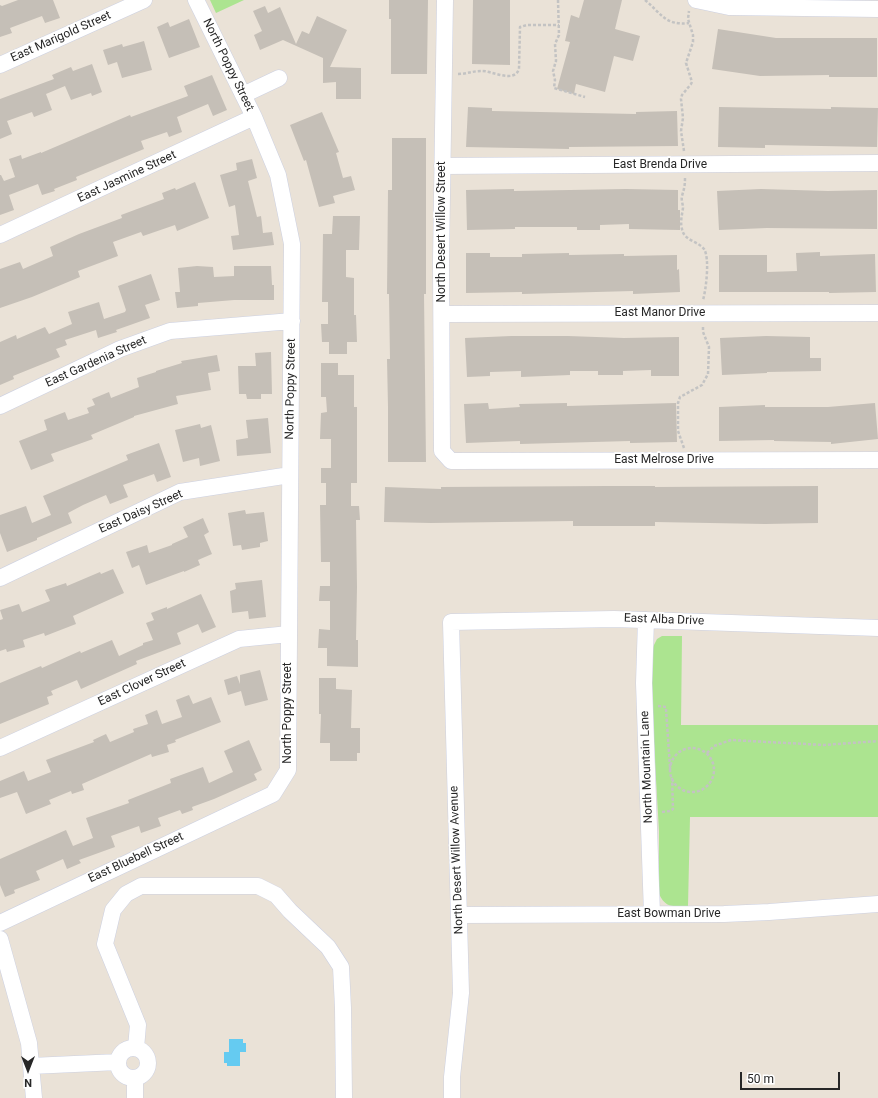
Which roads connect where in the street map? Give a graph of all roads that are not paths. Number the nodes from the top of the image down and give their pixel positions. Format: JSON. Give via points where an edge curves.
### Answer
{"nodes":[{"id":1,"x":144,"y":0,"type":"edge"},
{"id":2,"x":196,"y":0,"type":"edge"},
{"id":3,"x":445,"y":0,"type":"edge"},
{"id":4,"x":694,"y":3,"type":"edge"},
{"id":5,"x":878,"y":9,"type":"edge"},
{"id":6,"x":0,"y":65,"type":"edge"},
{"id":7,"x":279,"y":78,"type":"dead end"},
{"id":8,"x":243,"y":95,"type":"junction"},
{"id":9,"x":254,"y":117,"type":"junction"},
{"id":10,"x":878,"y":163,"type":"edge"},
{"id":11,"x":442,"y":166,"type":"junction"},
{"id":12,"x":0,"y":235,"type":"edge"},
{"id":13,"x":878,"y":313,"type":"edge"},
{"id":14,"x":442,"y":314,"type":"junction"},
{"id":15,"x":292,"y":321,"type":"junction"},
{"id":16,"x":0,"y":406,"type":"edge"},
{"id":17,"x":878,"y":460,"type":"edge"},
{"id":18,"x":450,"y":461,"type":"joint"},
{"id":19,"x":290,"y":475,"type":"junction"},
{"id":20,"x":0,"y":578,"type":"edge"},
{"id":21,"x":646,"y":620,"type":"junction"},
{"id":22,"x":451,"y":622,"type":"joint"},
{"id":23,"x":878,"y":628,"type":"edge"},
{"id":24,"x":289,"y":634,"type":"junction"},
{"id":25,"x":0,"y":748,"type":"edge"},
{"id":26,"x":273,"y":794,"type":"joint"},
{"id":27,"x":878,"y":904,"type":"edge"},
{"id":28,"x":652,"y":914,"type":"junction"},
{"id":29,"x":459,"y":915,"type":"junction"},
{"id":30,"x":0,"y":923,"type":"edge"},
{"id":31,"x":0,"y":939,"type":"edge"},
{"id":32,"x":136,"y":1048,"type":"junction"},
{"id":33,"x":118,"y":1062,"type":"junction"},
{"id":34,"x":31,"y":1066,"type":"junction"},
{"id":35,"x":135,"y":1078,"type":"junction"},
{"id":36,"x":34,"y":1098,"type":"edge"},
{"id":37,"x":135,"y":1098,"type":"edge"},
{"id":38,"x":344,"y":1098,"type":"edge"},
{"id":39,"x":452,"y":1098,"type":"edge"}],
"edges":[{"from":1,"to":6,"type":"street","name":"East Marigold Street"},
{"from":2,"to":8,"type":"street","name":"North Poppy Street"},
{"from":3,"to":11,"type":"street","name":"North Desert Willow Street"},
{"from":4,"to":5,"type":"street","via":[[729,7]]},
{"from":7,"to":8,"type":"street"},
{"from":8,"to":9,"type":"street","name":"North Poppy Street"},
{"from":9,"to":12,"type":"street","name":"East Jasmine Street"},
{"from":9,"to":15,"type":"street","name":"North Poppy Street","via":[[278,175],[292,244]]},
{"from":10,"to":11,"type":"street","name":"East Brenda Drive"},
{"from":11,"to":14,"type":"street","name":"North Desert Willow Street"},
{"from":13,"to":14,"type":"street","name":"East Manor Drive"},
{"from":14,"to":18,"type":"street","name":"North Desert Willow Street","via":[[442,451]]},
{"from":15,"to":16,"type":"street","name":"East Gardenia Street","via":[[170,331],[120,349]]},
{"from":15,"to":19,"type":"street","name":"North Poppy Street"},
{"from":17,"to":18,"type":"street","name":"East Melrose Drive"},
{"from":19,"to":20,"type":"street","name":"East Daisy Street","via":[[180,492]]},
{"from":19,"to":24,"type":"street","name":"North Poppy Street"},
{"from":21,"to":22,"type":"street","name":"East Alba Drive"},
{"from":21,"to":23,"type":"street","name":"East Alba Drive"},
{"from":21,"to":28,"type":"street","name":"North Mountain Lane","via":[[644,683]]},
{"from":22,"to":29,"type":"street","name":"North Desert Willow Avenue"},
{"from":24,"to":25,"type":"street","name":"East Clover Street","via":[[239,639]]},
{"from":24,"to":26,"type":"street","name":"North Poppy Street","via":[[288,770]]},
{"from":26,"to":30,"type":"street","name":"East Bluebell Street"},
{"from":27,"to":28,"type":"street","name":"East Bowman Drive","via":[[770,912]]},
{"from":28,"to":29,"type":"street","name":"East Bowman Drive"},
{"from":29,"to":39,"type":"street","name":"North Desert Willow Avenue","via":[[461,993]]},
{"from":31,"to":34,"type":"street","via":[[29,1043]]},
{"from":32,"to":33,"type":"street","via":[[122,1053]]},
{"from":32,"to":35,"type":"street","via":[[144,1052],[149,1061],[147,1070]]},
{"from":32,"to":38,"type":"street","via":[[138,1025],[105,944],[113,910],[126,894],[141,886],[258,886],[276,895],[328,948],[341,967]]},
{"from":33,"to":34,"type":"street"},
{"from":33,"to":35,"type":"street","via":[[121,1072]]},
{"from":34,"to":36,"type":"street"},
{"from":35,"to":37,"type":"street"}]}
